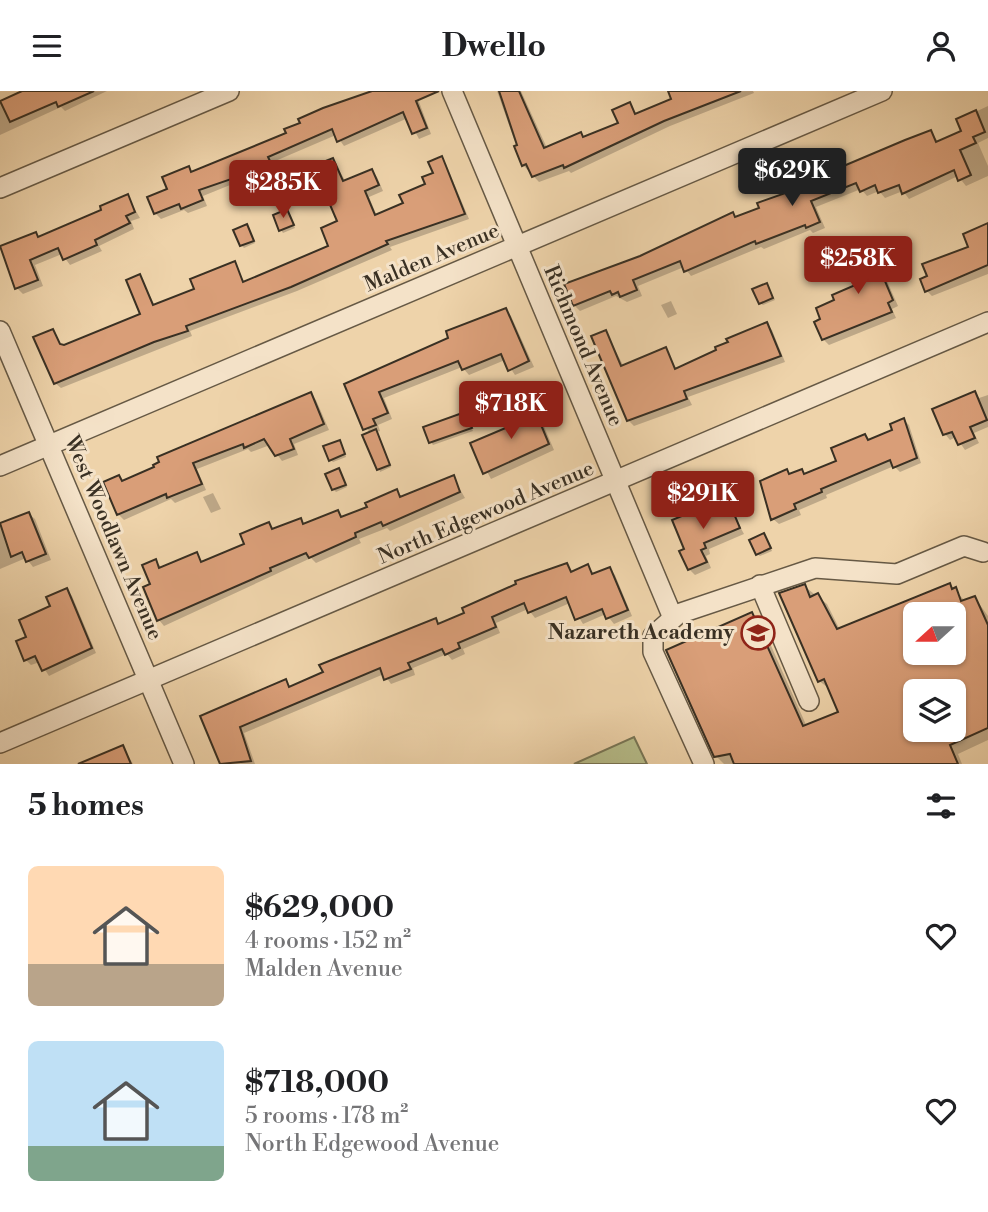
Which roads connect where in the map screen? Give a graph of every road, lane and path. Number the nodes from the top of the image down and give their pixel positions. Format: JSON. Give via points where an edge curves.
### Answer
{"nodes":[{"id":1,"x":229,"y":91,"type":"edge"},
{"id":2,"x":452,"y":91,"type":"edge"},
{"id":3,"x":882,"y":91,"type":"edge"},
{"id":4,"x":0,"y":188,"type":"edge"},
{"id":5,"x":517,"y":247,"type":"junction"},
{"id":6,"x":988,"y":322,"type":"edge"},
{"id":7,"x":0,"y":331,"type":"edge"},
{"id":8,"x":49,"y":446,"type":"junction"},
{"id":9,"x":0,"y":466,"type":"edge"},
{"id":10,"x":616,"y":483,"type":"junction"},
{"id":11,"x":986,"y":555,"type":"edge"},
{"id":12,"x":760,"y":585,"type":"junction"},
{"id":13,"x":673,"y":618,"type":"junction"},
{"id":14,"x":149,"y":681,"type":"junction"},
{"id":15,"x":809,"y":701,"type":"dead end"},
{"id":16,"x":0,"y":743,"type":"edge"},
{"id":17,"x":184,"y":764,"type":"edge"},
{"id":18,"x":704,"y":764,"type":"edge"}],
"edges":[{"from":1,"to":4,"type":"street"},
{"from":2,"to":5,"type":"street","name":"Richmond Avenue"},
{"from":3,"to":5,"type":"street","name":"Malden Avenue"},
{"from":5,"to":8,"type":"street","name":"Malden Avenue"},
{"from":5,"to":10,"type":"street","name":"Richmond Avenue"},
{"from":6,"to":10,"type":"street","name":"North Edgewood Avenue"},
{"from":7,"to":8,"type":"street","name":"West Woodlawn Avenue"},
{"from":8,"to":9,"type":"street","name":"Malden Avenue"},
{"from":8,"to":14,"type":"street","name":"West Woodlawn Avenue"},
{"from":10,"to":13,"type":"street","name":"Richmond Avenue"},
{"from":10,"to":14,"type":"street","name":"North Edgewood Avenue"},
{"from":11,"to":12,"type":"street","via":[[964,547],[897,574],[815,568]]},
{"from":12,"to":13,"type":"street"},
{"from":12,"to":15,"type":"street"},
{"from":13,"to":18,"type":"street","via":[[653,636],[653,652]]},
{"from":14,"to":16,"type":"street","name":"North Edgewood Avenue"},
{"from":14,"to":17,"type":"street","name":"West Woodlawn Avenue"}]}
